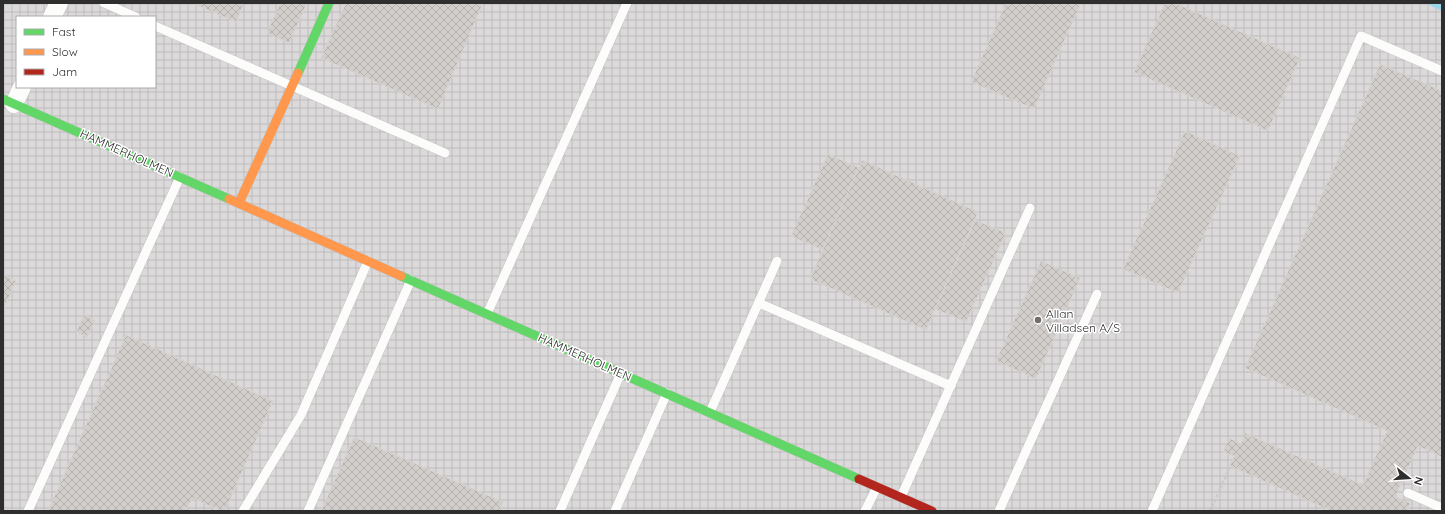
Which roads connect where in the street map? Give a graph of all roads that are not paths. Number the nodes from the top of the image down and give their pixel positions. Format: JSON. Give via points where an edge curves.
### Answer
{"nodes":[{"id":1,"x":59,"y":3,"type":"edge"},
{"id":2,"x":104,"y":3,"type":"edge"},
{"id":3,"x":329,"y":3,"type":"edge"},
{"id":4,"x":627,"y":3,"type":"edge"},
{"id":5,"x":52,"y":16,"type":"edge"},
{"id":6,"x":134,"y":16,"type":"edge"},
{"id":7,"x":156,"y":26,"type":"edge"},
{"id":8,"x":1442,"y":71,"type":"edge"},
{"id":9,"x":292,"y":86,"type":"junction"},
{"id":10,"x":21,"y":88,"type":"edge"},
{"id":11,"x":9,"y":101,"type":"edge"},
{"id":12,"x":445,"y":154,"type":"dead end"},
{"id":13,"x":180,"y":177,"type":"junction"},
{"id":14,"x":239,"y":203,"type":"junction"},
{"id":15,"x":1030,"y":208,"type":"dead end"},
{"id":16,"x":368,"y":261,"type":"junction"},
{"id":17,"x":777,"y":262,"type":"dead end"},
{"id":18,"x":411,"y":280,"type":"junction"},
{"id":19,"x":1098,"y":294,"type":"dead end"},
{"id":20,"x":759,"y":303,"type":"junction"},
{"id":21,"x":487,"y":314,"type":"junction"},
{"id":22,"x":621,"y":373,"type":"junction"},
{"id":23,"x":951,"y":386,"type":"junction"},
{"id":24,"x":667,"y":393,"type":"junction"},
{"id":25,"x":710,"y":412,"type":"junction"},
{"id":26,"x":877,"y":487,"type":"junction"},
{"id":27,"x":1408,"y":493,"type":"dead end"},
{"id":28,"x":901,"y":497,"type":"junction"},
{"id":29,"x":1442,"y":508,"type":"edge"},
{"id":30,"x":28,"y":511,"type":"edge"},
{"id":31,"x":243,"y":511,"type":"edge"},
{"id":32,"x":308,"y":511,"type":"edge"},
{"id":33,"x":560,"y":511,"type":"edge"},
{"id":34,"x":615,"y":511,"type":"edge"},
{"id":35,"x":865,"y":511,"type":"edge"},
{"id":36,"x":932,"y":511,"type":"edge"},
{"id":37,"x":999,"y":511,"type":"edge"},
{"id":38,"x":1152,"y":511,"type":"edge"}],
"edges":[{"from":1,"to":5,"type":"street"},
{"from":2,"to":6,"type":"lane"},
{"from":3,"to":9,"type":"street"},
{"from":4,"to":21,"type":"lane"},
{"from":7,"to":9,"type":"lane"},
{"from":8,"to":38,"type":"lane","via":[[1361,36]]},
{"from":9,"to":12,"type":"lane"},
{"from":9,"to":14,"type":"street"},
{"from":10,"to":11,"type":"street","name":"HAMMERHOLMEN"},
{"from":11,"to":13,"type":"street","name":"HAMMERHOLMEN"},
{"from":13,"to":14,"type":"street","name":"HAMMERHOLMEN"},
{"from":13,"to":30,"type":"lane"},
{"from":14,"to":16,"type":"street","name":"HAMMERHOLMEN"},
{"from":15,"to":23,"type":"lane"},
{"from":16,"to":18,"type":"street","name":"HAMMERHOLMEN"},
{"from":16,"to":31,"type":"lane","via":[[301,415]]},
{"from":17,"to":20,"type":"lane"},
{"from":18,"to":21,"type":"street","name":"HAMMERHOLMEN"},
{"from":18,"to":32,"type":"lane"},
{"from":19,"to":37,"type":"lane"},
{"from":20,"to":23,"type":"lane"},
{"from":20,"to":25,"type":"lane"},
{"from":21,"to":22,"type":"street","name":"HAMMERHOLMEN"},
{"from":22,"to":24,"type":"street","name":"HAMMERHOLMEN"},
{"from":22,"to":33,"type":"lane"},
{"from":23,"to":28,"type":"lane"},
{"from":24,"to":25,"type":"street","name":"HAMMERHOLMEN"},
{"from":24,"to":34,"type":"lane"},
{"from":25,"to":26,"type":"street","name":"HAMMERHOLMEN"},
{"from":26,"to":28,"type":"street","name":"HAMMERHOLMEN"},
{"from":26,"to":35,"type":"lane"},
{"from":27,"to":29,"type":"lane"},
{"from":28,"to":36,"type":"street","name":"HAMMERHOLMEN"}]}
